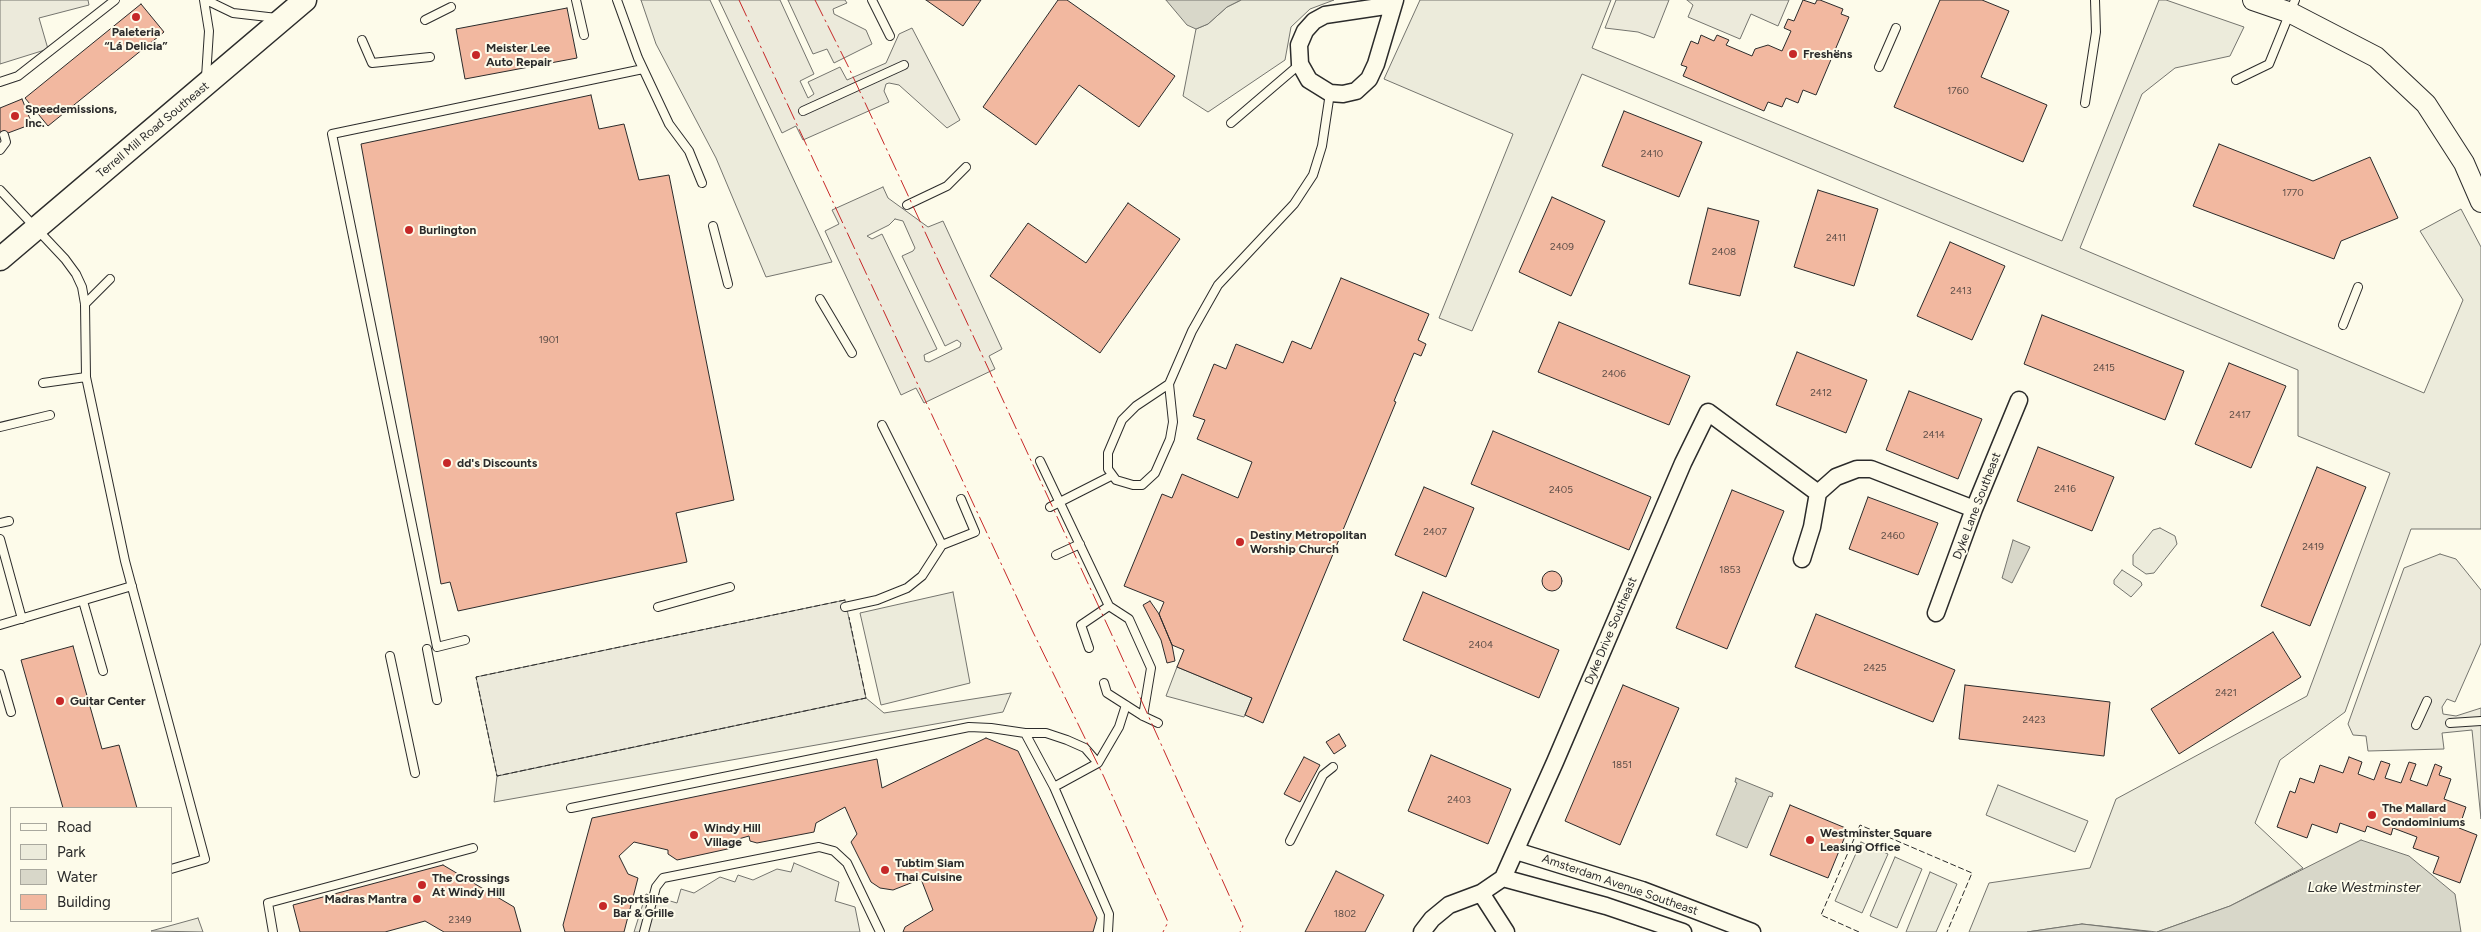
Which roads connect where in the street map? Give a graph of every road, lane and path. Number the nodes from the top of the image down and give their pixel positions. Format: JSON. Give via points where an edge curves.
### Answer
{"nodes":[{"id":1,"x":115,"y":0,"type":"edge"},
{"id":2,"x":205,"y":0,"type":"edge"},
{"id":3,"x":305,"y":0,"type":"edge"},
{"id":4,"x":576,"y":0,"type":"edge"},
{"id":5,"x":617,"y":0,"type":"edge"},
{"id":6,"x":872,"y":0,"type":"edge"},
{"id":7,"x":2095,"y":0,"type":"edge"},
{"id":8,"x":2253,"y":0,"type":"edge"},
{"id":9,"x":1393,"y":3,"type":"edge"},
{"id":10,"x":2293,"y":6,"type":"edge"},
{"id":11,"x":451,"y":7,"type":"dead end"},
{"id":12,"x":284,"y":18,"type":"junction"},
{"id":13,"x":425,"y":20,"type":"dead end"},
{"id":14,"x":1896,"y":28,"type":"dead end"},
{"id":15,"x":584,"y":35,"type":"dead end"},
{"id":16,"x":890,"y":36,"type":"dead end"},
{"id":17,"x":362,"y":40,"type":"dead end"},
{"id":18,"x":430,"y":57,"type":"dead end"},
{"id":19,"x":1300,"y":64,"type":"junction"},
{"id":20,"x":904,"y":65,"type":"dead end"},
{"id":21,"x":1880,"y":67,"type":"dead end"},
{"id":22,"x":643,"y":70,"type":"junction"},
{"id":23,"x":2236,"y":80,"type":"dead end"},
{"id":24,"x":0,"y":82,"type":"edge"},
{"id":25,"x":205,"y":86,"type":"junction"},
{"id":26,"x":1330,"y":93,"type":"junction"},
{"id":27,"x":2086,"y":103,"type":"dead end"},
{"id":28,"x":803,"y":111,"type":"dead end"},
{"id":29,"x":1231,"y":124,"type":"dead end"},
{"id":30,"x":4,"y":134,"type":"dead end"},
{"id":31,"x":0,"y":150,"type":"edge"},
{"id":32,"x":966,"y":167,"type":"dead end"},
{"id":33,"x":702,"y":183,"type":"dead end"},
{"id":34,"x":0,"y":190,"type":"edge"},
{"id":35,"x":2481,"y":202,"type":"edge"},
{"id":36,"x":907,"y":205,"type":"dead end"},
{"id":37,"x":713,"y":226,"type":"dead end"},
{"id":38,"x":36,"y":229,"type":"junction"},
{"id":39,"x":0,"y":259,"type":"edge"},
{"id":40,"x":110,"y":279,"type":"dead end"},
{"id":41,"x":728,"y":284,"type":"dead end"},
{"id":42,"x":2358,"y":287,"type":"dead end"},
{"id":43,"x":820,"y":299,"type":"dead end"},
{"id":44,"x":85,"y":304,"type":"junction"},
{"id":45,"x":2343,"y":325,"type":"dead end"},
{"id":46,"x":852,"y":353,"type":"dead end"},
{"id":47,"x":86,"y":376,"type":"junction"},
{"id":48,"x":43,"y":383,"type":"dead end"},
{"id":49,"x":1169,"y":384,"type":"junction"},
{"id":50,"x":2019,"y":400,"type":"dead end"},
{"id":51,"x":50,"y":415,"type":"dead end"},
{"id":52,"x":882,"y":425,"type":"dead end"},
{"id":53,"x":0,"y":427,"type":"edge"},
{"id":54,"x":1040,"y":461,"type":"dead end"},
{"id":55,"x":1111,"y":476,"type":"junction"},
{"id":56,"x":1818,"y":493,"type":"junction"},
{"id":57,"x":961,"y":499,"type":"dead end"},
{"id":58,"x":1060,"y":502,"type":"junction"},
{"id":59,"x":1050,"y":507,"type":"dead end"},
{"id":60,"x":1974,"y":509,"type":"junction"},
{"id":61,"x":10,"y":521,"type":"dead end"},
{"id":62,"x":0,"y":523,"type":"edge"},
{"id":63,"x":0,"y":540,"type":"edge"},
{"id":64,"x":1080,"y":544,"type":"junction"},
{"id":65,"x":942,"y":545,"type":"junction"},
{"id":66,"x":1056,"y":555,"type":"dead end"},
{"id":67,"x":1802,"y":559,"type":"dead end"},
{"id":68,"x":132,"y":586,"type":"junction"},
{"id":69,"x":730,"y":587,"type":"dead end"},
{"id":70,"x":82,"y":601,"type":"junction"},
{"id":71,"x":1109,"y":606,"type":"junction"},
{"id":72,"x":658,"y":607,"type":"dead end"},
{"id":73,"x":844,"y":607,"type":"dead end"},
{"id":74,"x":1936,"y":613,"type":"dead end"},
{"id":75,"x":22,"y":619,"type":"junction"},
{"id":76,"x":0,"y":625,"type":"edge"},
{"id":77,"x":465,"y":640,"type":"dead end"},
{"id":78,"x":1089,"y":648,"type":"dead end"},
{"id":79,"x":428,"y":649,"type":"dead end"},
{"id":80,"x":390,"y":656,"type":"dead end"},
{"id":81,"x":103,"y":671,"type":"dead end"},
{"id":82,"x":0,"y":674,"type":"edge"},
{"id":83,"x":1104,"y":682,"type":"dead end"},
{"id":84,"x":437,"y":700,"type":"dead end"},
{"id":85,"x":2427,"y":701,"type":"dead end"},
{"id":86,"x":1126,"y":705,"type":"junction"},
{"id":87,"x":11,"y":712,"type":"dead end"},
{"id":88,"x":1142,"y":716,"type":"junction"},
{"id":89,"x":2481,"y":721,"type":"edge"},
{"id":90,"x":1158,"y":723,"type":"dead end"},
{"id":91,"x":2450,"y":723,"type":"dead end"},
{"id":92,"x":2416,"y":725,"type":"dead end"},
{"id":93,"x":1025,"y":733,"type":"junction"},
{"id":94,"x":1098,"y":763,"type":"junction"},
{"id":95,"x":1334,"y":767,"type":"dead end"},
{"id":96,"x":416,"y":773,"type":"dead end"},
{"id":97,"x":1054,"y":787,"type":"junction"},
{"id":98,"x":571,"y":808,"type":"dead end"},
{"id":99,"x":1290,"y":840,"type":"dead end"},
{"id":100,"x":473,"y":848,"type":"dead end"},
{"id":101,"x":1516,"y":850,"type":"junction"},
{"id":102,"x":172,"y":869,"type":"edge"},
{"id":103,"x":1503,"y":878,"type":"junction"},
{"id":104,"x":1480,"y":893,"type":"junction"},
{"id":105,"x":273,"y":932,"type":"edge"},
{"id":106,"x":644,"y":932,"type":"edge"},
{"id":107,"x":880,"y":932,"type":"edge"},
{"id":108,"x":1108,"y":932,"type":"edge"},
{"id":109,"x":1422,"y":932,"type":"edge"},
{"id":110,"x":1506,"y":932,"type":"edge"},
{"id":111,"x":1683,"y":932,"type":"edge"},
{"id":112,"x":1752,"y":932,"type":"edge"}],
"edges":[{"from":1,"to":24,"type":"lane","via":[[18,76]]},
{"from":2,"to":12,"type":"lane","via":[[233,13]]},
{"from":2,"to":25,"type":"lane","via":[[210,31]]},
{"from":3,"to":12,"type":"main road","name":"Terrell Mill Road Southeast"},
{"from":4,"to":15,"type":"lane"},
{"from":5,"to":22,"type":"lane"},
{"from":6,"to":16,"type":"lane"},
{"from":7,"to":27,"type":"lane","via":[[2096,32]]},
{"from":8,"to":10,"type":"street"},
{"from":9,"to":19,"type":"street","via":[[1325,15],[1314,21],[1299,45]]},
{"from":9,"to":26,"type":"street","via":[[1387,31],[1369,79],[1356,91]]},
{"from":10,"to":23,"type":"lane","via":[[2269,64]]},
{"from":10,"to":35,"type":"street","via":[[2376,57],[2426,104],[2464,163]]},
{"from":11,"to":13,"type":"lane"},
{"from":12,"to":25,"type":"main road","name":"Terrell Mill Road Southeast"},
{"from":14,"to":21,"type":"lane"},
{"from":17,"to":18,"type":"lane","via":[[372,63]]},
{"from":19,"to":26,"type":"street","via":[[1309,80]]},
{"from":19,"to":29,"type":"lane"},
{"from":20,"to":28,"type":"lane"},
{"from":22,"to":33,"type":"lane","via":[[669,124],[689,150]]},
{"from":22,"to":77,"type":"lane","via":[[332,134],[437,647]]},
{"from":25,"to":38,"type":"main road","name":"Terrell Mill Road Southeast"},
{"from":26,"to":49,"type":"lane","via":[[1322,146],[1313,175],[1294,204],[1218,285],[1192,331]]},
{"from":30,"to":31,"type":"lane","via":[[6,142]]},
{"from":32,"to":36,"type":"lane","via":[[947,186]]},
{"from":34,"to":38,"type":"lane"},
{"from":37,"to":41,"type":"lane"},
{"from":38,"to":39,"type":"main road","name":"Terrell Mill Road Southeast"},
{"from":38,"to":44,"type":"lane","via":[[76,274]]},
{"from":40,"to":44,"type":"lane"},
{"from":42,"to":45,"type":"lane"},
{"from":43,"to":46,"type":"lane"},
{"from":44,"to":47,"type":"lane"},
{"from":47,"to":48,"type":"lane"},
{"from":47,"to":68,"type":"lane"},
{"from":49,"to":55,"type":"lane","via":[[1136,406],[1122,420],[1108,453]]},
{"from":49,"to":55,"type":"lane","via":[[1173,422],[1170,439],[1152,478],[1142,485],[1133,485]]},
{"from":50,"to":60,"type":"street","name":"Dyke Lane Southeast"},
{"from":51,"to":53,"type":"lane"},
{"from":52,"to":65,"type":"lane"},
{"from":54,"to":58,"type":"lane"},
{"from":55,"to":58,"type":"lane"},
{"from":56,"to":60,"type":"street","via":[[1836,477],[1857,469],[1871,469]]},
{"from":56,"to":67,"type":"street"},
{"from":56,"to":101,"type":"street","name":"Dyke Drive Southeast","via":[[1708,412]]},
{"from":57,"to":65,"type":"lane","via":[[975,532]]},
{"from":58,"to":59,"type":"lane"},
{"from":58,"to":64,"type":"lane"},
{"from":60,"to":74,"type":"street","name":"Dyke Lane Southeast"},
{"from":61,"to":62,"type":"lane"},
{"from":63,"to":75,"type":"lane"},
{"from":64,"to":66,"type":"lane"},
{"from":64,"to":71,"type":"lane"},
{"from":65,"to":73,"type":"lane","via":[[922,576],[907,588],[877,600]]},
{"from":68,"to":70,"type":"lane"},
{"from":68,"to":102,"type":"lane","via":[[205,859]]},
{"from":69,"to":72,"type":"lane"},
{"from":70,"to":75,"type":"lane"},
{"from":70,"to":81,"type":"lane"},
{"from":71,"to":78,"type":"lane","via":[[1081,625]]},
{"from":71,"to":88,"type":"lane","via":[[1129,619],[1151,668]]},
{"from":75,"to":76,"type":"lane"},
{"from":79,"to":84,"type":"lane"},
{"from":80,"to":96,"type":"lane"},
{"from":82,"to":87,"type":"lane"},
{"from":83,"to":86,"type":"lane","via":[[1107,692]]},
{"from":85,"to":92,"type":"lane"},
{"from":86,"to":88,"type":"lane"},
{"from":86,"to":94,"type":"lane","via":[[1119,727]]},
{"from":88,"to":90,"type":"lane"},
{"from":89,"to":91,"type":"lane"},
{"from":93,"to":94,"type":"lane","via":[[1046,733],[1067,740],[1085,748]]},
{"from":93,"to":97,"type":"lane"},
{"from":93,"to":98,"type":"lane","via":[[969,728]]},
{"from":94,"to":97,"type":"lane"},
{"from":95,"to":99,"type":"lane","via":[[1323,775]]},
{"from":97,"to":108,"type":"lane","via":[[1109,914]]},
{"from":100,"to":105,"type":"lane","via":[[268,903]]},
{"from":101,"to":103,"type":"street"},
{"from":101,"to":112,"type":"street","name":"Amsterdam Avenue Southeast","via":[[1642,890]]},
{"from":103,"to":104,"type":"street"},
{"from":103,"to":111,"type":"street","name":"Amsterdam Avenue Southeast","via":[[1606,906]]},
{"from":104,"to":109,"type":"street","via":[[1449,905]]},
{"from":104,"to":110,"type":"street"},
{"from":106,"to":107,"type":"lane","via":[[656,887],[663,878],[819,847],[834,851],[847,863]]}]}
